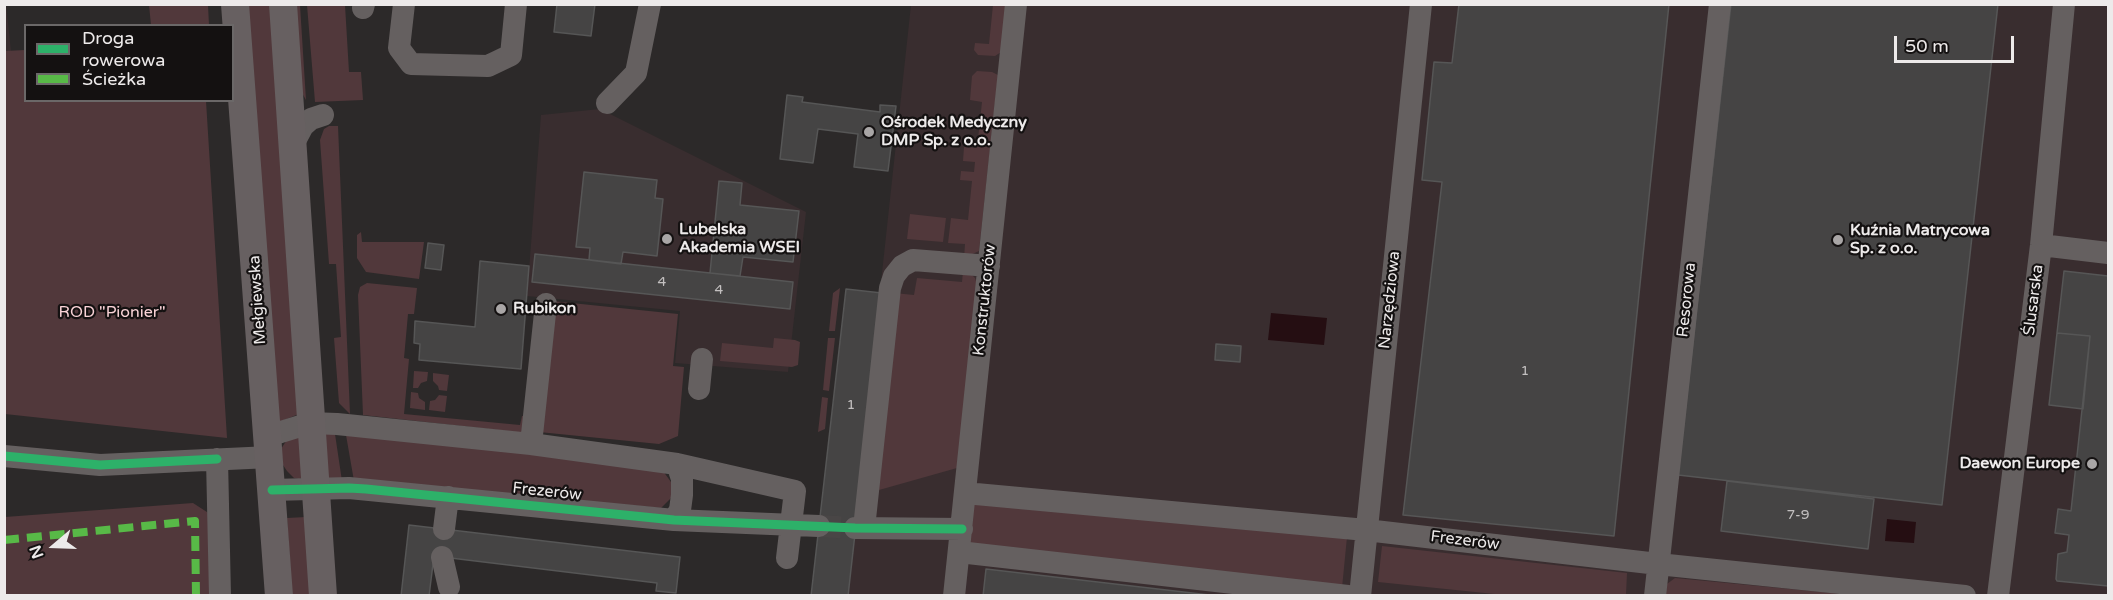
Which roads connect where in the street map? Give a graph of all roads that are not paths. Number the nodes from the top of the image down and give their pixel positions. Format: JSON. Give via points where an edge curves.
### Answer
{"nodes":[{"id":1,"x":235,"y":4,"type":"edge"},
{"id":2,"x":283,"y":4,"type":"edge"},
{"id":3,"x":404,"y":4,"type":"edge"},
{"id":4,"x":516,"y":4,"type":"edge"},
{"id":5,"x":650,"y":4,"type":"edge"},
{"id":6,"x":1016,"y":4,"type":"edge"},
{"id":7,"x":1421,"y":4,"type":"edge"},
{"id":8,"x":1719,"y":4,"type":"edge"},
{"id":9,"x":2064,"y":4,"type":"edge"},
{"id":10,"x":607,"y":103,"type":"dead end"},
{"id":11,"x":2041,"y":245,"type":"junction"},
{"id":12,"x":2109,"y":252,"type":"edge"},
{"id":13,"x":989,"y":266,"type":"junction"},
{"id":14,"x":546,"y":304,"type":"dead end"},
{"id":15,"x":702,"y":359,"type":"dead end"},
{"id":16,"x":699,"y":389,"type":"dead end"},
{"id":17,"x":310,"y":423,"type":"junction"},
{"id":18,"x":531,"y":444,"type":"junction"},
{"id":19,"x":269,"y":447,"type":"junction"},
{"id":20,"x":4,"y":456,"type":"edge"},
{"id":21,"x":217,"y":459,"type":"junction"},
{"id":22,"x":677,"y":465,"type":"junction"},
{"id":23,"x":316,"y":488,"type":"junction"},
{"id":24,"x":272,"y":490,"type":"junction"},
{"id":25,"x":965,"y":493,"type":"junction"},
{"id":26,"x":448,"y":497,"type":"junction"},
{"id":27,"x":674,"y":520,"type":"junction"},
{"id":28,"x":791,"y":525,"type":"junction"},
{"id":29,"x":819,"y":526,"type":"tunnel mouth"},
{"id":30,"x":962,"y":529,"type":"junction"},
{"id":31,"x":444,"y":530,"type":"dead end"},
{"id":32,"x":1366,"y":530,"type":"junction"},
{"id":33,"x":959,"y":552,"type":"junction"},
{"id":34,"x":442,"y":557,"type":"dead end"},
{"id":35,"x":788,"y":558,"type":"dead end"},
{"id":36,"x":1658,"y":564,"type":"junction"},
{"id":37,"x":449,"y":587,"type":"dead end"},
{"id":38,"x":220,"y":596,"type":"edge"},
{"id":39,"x":279,"y":596,"type":"edge"},
{"id":40,"x":323,"y":596,"type":"edge"},
{"id":41,"x":954,"y":596,"type":"edge"},
{"id":42,"x":1348,"y":596,"type":"edge"},
{"id":43,"x":1360,"y":596,"type":"edge"},
{"id":44,"x":1655,"y":596,"type":"edge"},
{"id":45,"x":1965,"y":596,"type":"edge"},
{"id":46,"x":1998,"y":596,"type":"edge"}],
"edges":[{"from":1,"to":19,"type":"main road","name":"Mełgiewska"},
{"from":2,"to":17,"type":"main road"},
{"from":3,"to":4,"type":"street","via":[[399,48],[411,64],[488,66],[511,55]]},
{"from":5,"to":10,"type":"street","via":[[636,73]]},
{"from":6,"to":13,"type":"street","name":"Konstruktorów"},
{"from":7,"to":32,"type":"street","name":"Narzędziowa"},
{"from":8,"to":36,"type":"street","name":"Resorowa"},
{"from":9,"to":11,"type":"street","name":"Ślusarska"},
{"from":11,"to":12,"type":"street"},
{"from":11,"to":46,"type":"street","name":"Ślusarska"},
{"from":13,"to":25,"type":"street","name":"Konstruktorów"},
{"from":13,"to":30,"type":"street","via":[[913,260],[894,276],[860,528]]},
{"from":14,"to":18,"type":"street"},
{"from":15,"to":16,"type":"street"},
{"from":17,"to":18,"type":"street"},
{"from":17,"to":19,"type":"street"},
{"from":17,"to":23,"type":"main road"},
{"from":18,"to":22,"type":"street"},
{"from":19,"to":21,"type":"street"},
{"from":19,"to":24,"type":"main road","name":"Mełgiewska"},
{"from":20,"to":21,"type":"street","via":[[100,465]]},
{"from":21,"to":38,"type":"street"},
{"from":22,"to":27,"type":"street","via":[[682,495]]},
{"from":22,"to":28,"type":"street","via":[[795,491]]},
{"from":23,"to":24,"type":"street","name":"Frezerów"},
{"from":23,"to":26,"type":"street","name":"Frezerów"},
{"from":23,"to":40,"type":"main road"},
{"from":24,"to":39,"type":"main road","name":"Mełgiewska"},
{"from":25,"to":30,"type":"street","name":"Konstruktorów"},
{"from":25,"to":32,"type":"street","name":"Frezerów"},
{"from":26,"to":27,"type":"street","name":"Frezerów"},
{"from":26,"to":31,"type":"street"},
{"from":27,"to":28,"type":"street","name":"Frezerów"},
{"from":28,"to":29,"type":"street","name":"Frezerów"},
{"from":28,"to":35,"type":"street"},
{"from":30,"to":33,"type":"street","name":"Konstruktorów"},
{"from":32,"to":36,"type":"street","name":"Frezerów"},
{"from":32,"to":43,"type":"street","name":"Narzędziowa"},
{"from":33,"to":41,"type":"street","name":"Konstruktorów"},
{"from":33,"to":42,"type":"street"},
{"from":34,"to":37,"type":"street"},
{"from":36,"to":44,"type":"street","name":"Resorowa"},
{"from":36,"to":45,"type":"street","name":"Frezerów"}]}
